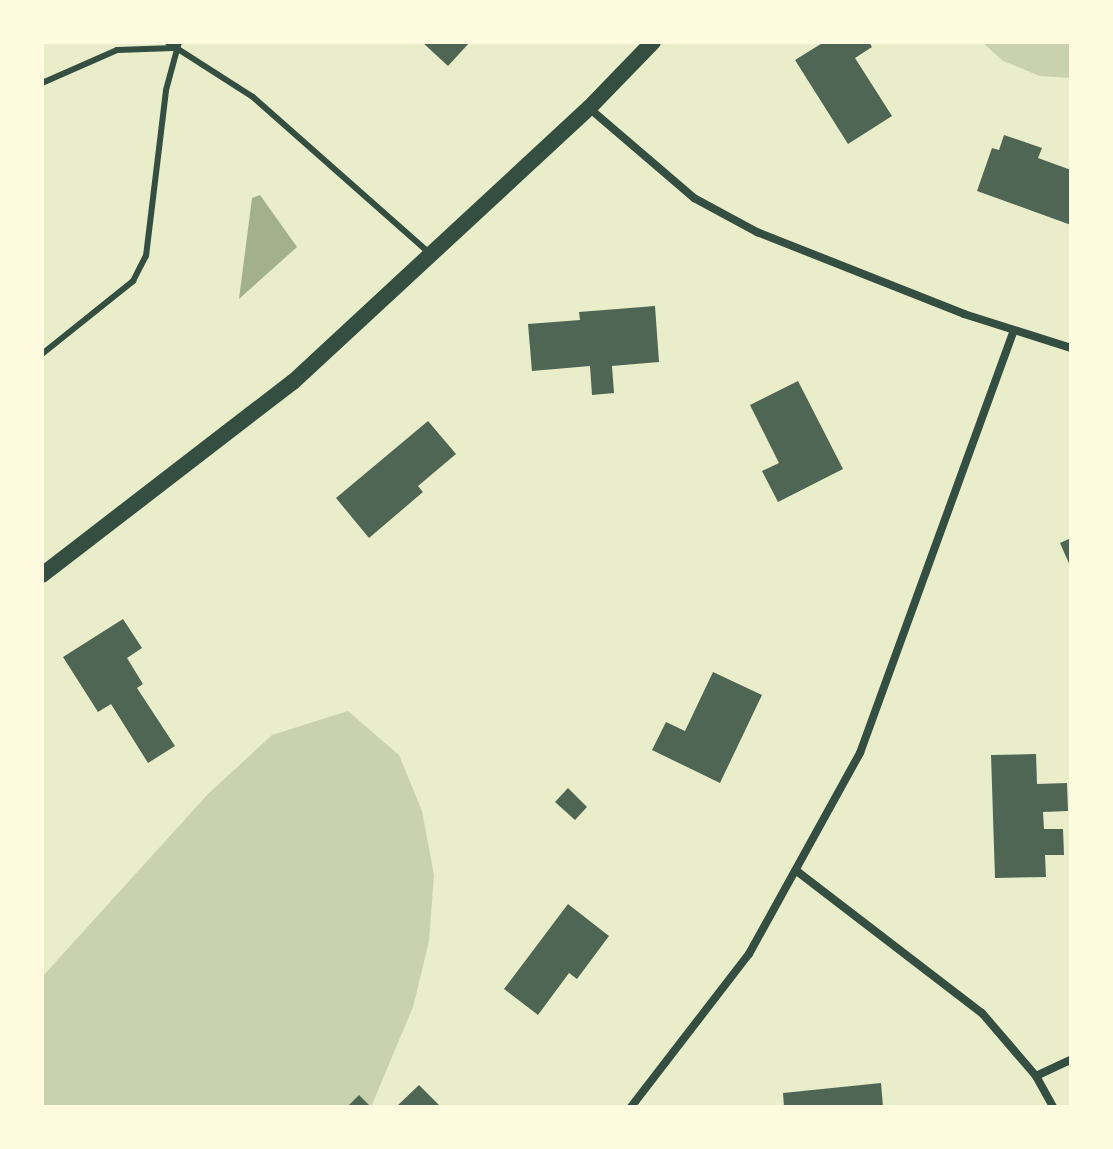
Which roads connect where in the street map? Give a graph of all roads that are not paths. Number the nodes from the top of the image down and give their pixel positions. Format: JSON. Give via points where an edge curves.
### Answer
{"nodes":[{"id":1,"x":167,"y":42,"type":"edge"},
{"id":2,"x":653,"y":42,"type":"edge"},
{"id":3,"x":177,"y":45,"type":"edge"},
{"id":4,"x":42,"y":83,"type":"edge"},
{"id":5,"x":589,"y":108,"type":"junction"},
{"id":6,"x":432,"y":256,"type":"junction"},
{"id":7,"x":1014,"y":330,"type":"junction"},
{"id":8,"x":1071,"y":348,"type":"edge"},
{"id":9,"x":42,"y":354,"type":"edge"},
{"id":10,"x":42,"y":575,"type":"edge"},
{"id":11,"x":798,"y":872,"type":"junction"},
{"id":12,"x":1071,"y":1060,"type":"edge"},
{"id":13,"x":1036,"y":1076,"type":"junction"},
{"id":14,"x":631,"y":1107,"type":"edge"},
{"id":15,"x":1053,"y":1107,"type":"edge"}],
"edges":[{"from":1,"to":3,"type":"lane"},
{"from":2,"to":5,"type":"main road"},
{"from":3,"to":4,"type":"lane","via":[[117,50]]},
{"from":3,"to":6,"type":"lane","via":[[253,97]]},
{"from":3,"to":9,"type":"lane","via":[[146,256],[133,281]]},
{"from":5,"to":6,"type":"main road"},
{"from":5,"to":7,"type":"street","via":[[694,198],[757,232]]},
{"from":6,"to":10,"type":"main road","via":[[293,382]]},
{"from":7,"to":8,"type":"street"},
{"from":7,"to":11,"type":"street","via":[[860,753]]},
{"from":11,"to":13,"type":"street","via":[[951,985],[1012,1044]]},
{"from":11,"to":14,"type":"street","via":[[749,954]]},
{"from":12,"to":13,"type":"street"},
{"from":13,"to":15,"type":"street"}]}
